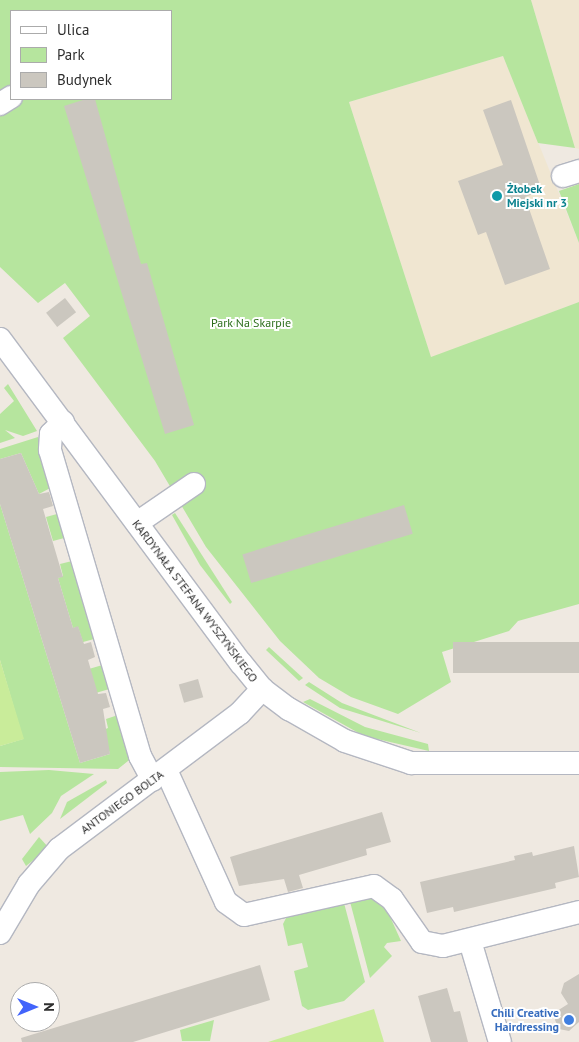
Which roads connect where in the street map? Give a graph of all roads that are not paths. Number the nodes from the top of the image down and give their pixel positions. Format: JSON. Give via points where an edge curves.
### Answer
{"nodes":[{"id":1,"x":0,"y":338,"type":"edge"},
{"id":2,"x":63,"y":422,"type":"junction"},
{"id":3,"x":194,"y":484,"type":"dead end"},
{"id":4,"x":137,"y":523,"type":"junction"},
{"id":5,"x":262,"y":689,"type":"junction"},
{"id":6,"x":579,"y":763,"type":"edge"},
{"id":7,"x":160,"y":775,"type":"junction"},
{"id":8,"x":579,"y":912,"type":"edge"},
{"id":9,"x":0,"y":933,"type":"edge"},
{"id":10,"x":470,"y":941,"type":"junction"},
{"id":11,"x":500,"y":1042,"type":"edge"}],
"edges":[{"from":1,"to":2,"type":"street","name":"KARDYNAŁA STEFANA WYSZYŃSKIEGO"},
{"from":2,"to":4,"type":"street","name":"KARDYNAŁA STEFANA WYSZYŃSKIEGO"},
{"from":2,"to":7,"type":"street","via":[[51,434],[50,450],[140,756]]},
{"from":3,"to":4,"type":"street"},
{"from":4,"to":5,"type":"street","name":"KARDYNAŁA STEFANA WYSZYŃSKIEGO"},
{"from":5,"to":6,"type":"street","name":"KARDYNAŁA STEFANA WYSZYŃSKIEGO","via":[[314,727],[379,756],[440,766]]},
{"from":5,"to":7,"type":"street","name":"ANTONIEGO BOLTA","via":[[240,713]]},
{"from":7,"to":9,"type":"street","name":"ANTONIEGO BOLTA","via":[[59,849],[29,884]]},
{"from":7,"to":10,"type":"street","via":[[223,896],[235,912],[264,913],[374,886],[392,899],[422,942],[443,946]]},
{"from":8,"to":10,"type":"street"},
{"from":10,"to":11,"type":"street"}]}
